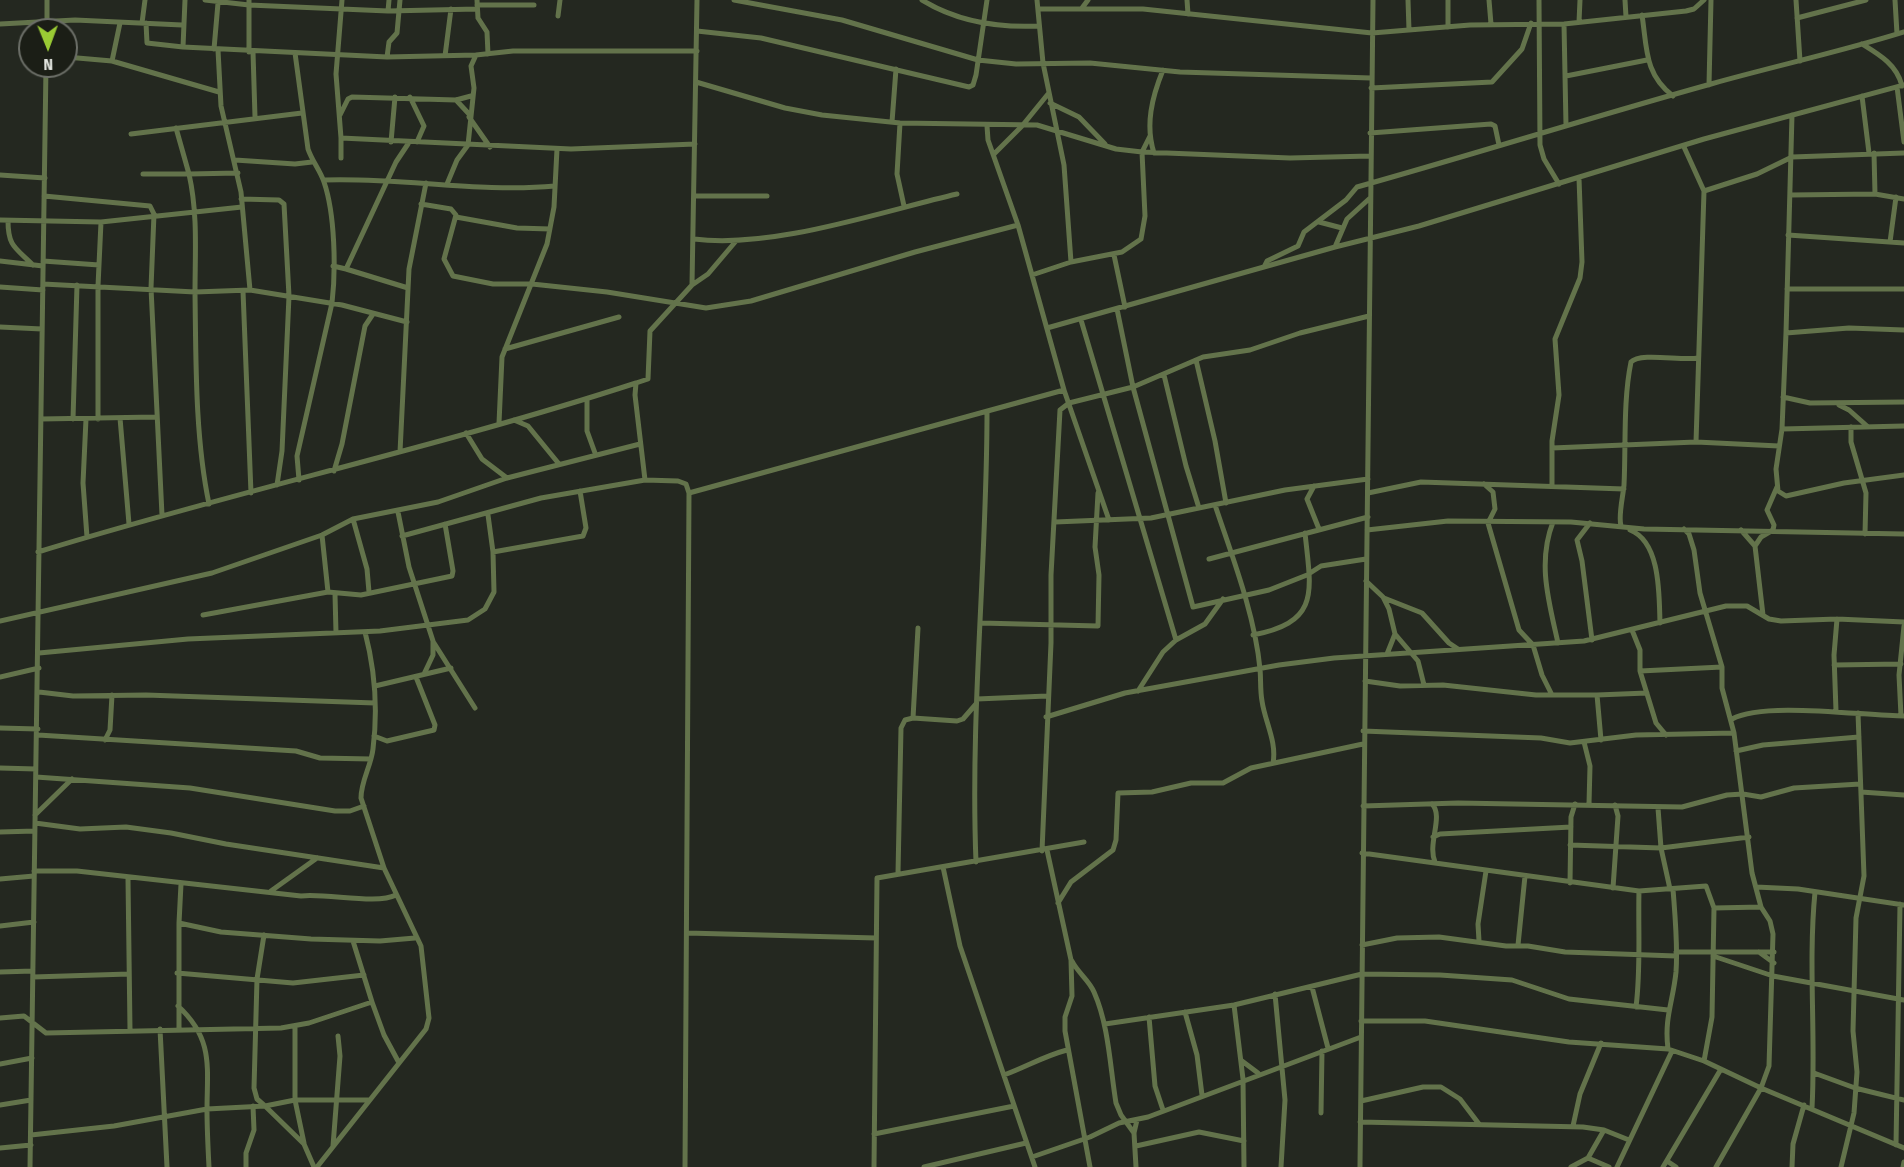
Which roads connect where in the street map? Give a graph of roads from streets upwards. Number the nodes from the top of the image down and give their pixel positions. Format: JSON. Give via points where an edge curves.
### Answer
{"nodes":[{"id":1,"x":47,"y":0,"type":"edge"},
{"id":2,"x":145,"y":0,"type":"edge"},
{"id":3,"x":185,"y":0,"type":"edge"},
{"id":4,"x":206,"y":0,"type":"edge"},
{"id":5,"x":342,"y":0,"type":"edge"},
{"id":6,"x":389,"y":0,"type":"edge"},
{"id":7,"x":400,"y":0,"type":"edge"},
{"id":8,"x":560,"y":0,"type":"edge"},
{"id":9,"x":698,"y":0,"type":"edge"},
{"id":10,"x":734,"y":0,"type":"edge"},
{"id":11,"x":987,"y":0,"type":"edge"},
{"id":12,"x":1037,"y":0,"type":"edge"},
{"id":13,"x":1088,"y":0,"type":"edge"},
{"id":14,"x":1187,"y":0,"type":"edge"},
{"id":15,"x":1372,"y":0,"type":"edge"},
{"id":16,"x":1408,"y":0,"type":"edge"},
{"id":17,"x":1448,"y":0,"type":"edge"},
{"id":18,"x":1489,"y":0,"type":"edge"},
{"id":19,"x":1539,"y":0,"type":"edge"},
{"id":20,"x":1580,"y":0,"type":"edge"},
{"id":21,"x":1625,"y":0,"type":"edge"},
{"id":22,"x":1704,"y":0,"type":"edge"},
{"id":23,"x":1712,"y":0,"type":"edge"},
{"id":24,"x":1796,"y":0,"type":"edge"},
{"id":25,"x":1866,"y":0,"type":"edge"},
{"id":26,"x":1895,"y":0,"type":"edge"},
{"id":27,"x":926,"y":1,"type":"edge"},
{"id":28,"x":498,"y":2,"type":"edge"},
{"id":29,"x":218,"y":3,"type":"junction"},
{"id":30,"x":249,"y":3,"type":"edge"},
{"id":31,"x":477,"y":5,"type":"edge"},
{"id":32,"x":534,"y":5,"type":"dead end"},
{"id":33,"x":341,"y":8,"type":"junction"},
{"id":34,"x":1082,"y":8,"type":"junction"},
{"id":35,"x":451,"y":9,"type":"junction"},
{"id":36,"x":1038,"y":9,"type":"junction"},
{"id":37,"x":388,"y":11,"type":"junction"},
{"id":38,"x":400,"y":11,"type":"junction"},
{"id":39,"x":1188,"y":14,"type":"junction"},
{"id":40,"x":1642,"y":15,"type":"junction"},
{"id":41,"x":558,"y":16,"type":"dead end"},
{"id":42,"x":1626,"y":17,"type":"junction"},
{"id":43,"x":47,"y":18,"type":"edge"},
{"id":44,"x":1797,"y":18,"type":"junction"},
{"id":45,"x":78,"y":22,"type":"edge"},
{"id":46,"x":1579,"y":22,"type":"junction"},
{"id":47,"x":18,"y":23,"type":"edge"},
{"id":48,"x":120,"y":23,"type":"junction"},
{"id":49,"x":144,"y":23,"type":"junction"},
{"id":50,"x":1530,"y":23,"type":"junction"},
{"id":51,"x":1540,"y":23,"type":"junction"},
{"id":52,"x":0,"y":24,"type":"edge"},
{"id":53,"x":986,"y":24,"type":"junction"},
{"id":54,"x":1491,"y":24,"type":"junction"},
{"id":55,"x":1564,"y":24,"type":"junction"},
{"id":56,"x":182,"y":25,"type":"junction"},
{"id":57,"x":1040,"y":26,"type":"junction"},
{"id":58,"x":1448,"y":27,"type":"junction"},
{"id":59,"x":1409,"y":30,"type":"junction"},
{"id":60,"x":698,"y":31,"type":"junction"},
{"id":61,"x":1904,"y":32,"type":"edge"},
{"id":62,"x":1372,"y":33,"type":"junction"},
{"id":63,"x":1897,"y":34,"type":"junction"},
{"id":64,"x":1862,"y":44,"type":"junction"},
{"id":65,"x":183,"y":47,"type":"junction"},
{"id":66,"x":216,"y":49,"type":"junction"},
{"id":67,"x":697,"y":51,"type":"junction"},
{"id":68,"x":251,"y":52,"type":"junction"},
{"id":69,"x":295,"y":53,"type":"junction"},
{"id":70,"x":337,"y":54,"type":"junction"},
{"id":71,"x":488,"y":54,"type":"junction"},
{"id":72,"x":476,"y":55,"type":"junction"},
{"id":73,"x":445,"y":56,"type":"junction"},
{"id":74,"x":387,"y":57,"type":"junction"},
{"id":75,"x":78,"y":58,"type":"edge"},
{"id":76,"x":978,"y":60,"type":"junction"},
{"id":77,"x":1647,"y":60,"type":"junction"},
{"id":78,"x":112,"y":61,"type":"junction"},
{"id":79,"x":1800,"y":61,"type":"junction"},
{"id":80,"x":1043,"y":63,"type":"junction"},
{"id":81,"x":896,"y":69,"type":"junction"},
{"id":82,"x":1163,"y":70,"type":"junction"},
{"id":83,"x":1566,"y":76,"type":"junction"},
{"id":84,"x":46,"y":78,"type":"edge"},
{"id":85,"x":1371,"y":78,"type":"junction"},
{"id":86,"x":696,"y":82,"type":"junction"},
{"id":87,"x":1709,"y":85,"type":"junction"},
{"id":88,"x":1901,"y":86,"type":"edge"},
{"id":89,"x":1371,"y":88,"type":"junction"},
{"id":90,"x":219,"y":92,"type":"junction"},
{"id":91,"x":1048,"y":94,"type":"junction"},
{"id":92,"x":471,"y":96,"type":"junction"},
{"id":93,"x":1673,"y":96,"type":"junction"},
{"id":94,"x":1862,"y":96,"type":"junction"},
{"id":95,"x":395,"y":97,"type":"junction"},
{"id":96,"x":410,"y":97,"type":"junction"},
{"id":97,"x":456,"y":100,"type":"junction"},
{"id":98,"x":1050,"y":103,"type":"junction"},
{"id":99,"x":302,"y":113,"type":"junction"},
{"id":100,"x":1792,"y":115,"type":"junction"},
{"id":101,"x":469,"y":116,"type":"junction"},
{"id":102,"x":255,"y":117,"type":"junction"},
{"id":103,"x":339,"y":117,"type":"junction"},
{"id":104,"x":224,"y":121,"type":"junction"},
{"id":105,"x":892,"y":122,"type":"junction"},
{"id":106,"x":900,"y":123,"type":"junction"},
{"id":107,"x":987,"y":126,"type":"junction"},
{"id":108,"x":1022,"y":126,"type":"junction"},
{"id":109,"x":1566,"y":126,"type":"junction"},
{"id":110,"x":176,"y":128,"type":"junction"},
{"id":111,"x":1057,"y":131,"type":"junction"},
{"id":112,"x":1370,"y":133,"type":"junction"},
{"id":113,"x":1539,"y":133,"type":"junction"},
{"id":114,"x":131,"y":134,"type":"dead end"},
{"id":115,"x":1150,"y":136,"type":"junction"},
{"id":116,"x":341,"y":138,"type":"junction"},
{"id":117,"x":391,"y":142,"type":"junction"},
{"id":118,"x":417,"y":142,"type":"junction"},
{"id":119,"x":1904,"y":142,"type":"edge"},
{"id":120,"x":408,"y":144,"type":"junction"},
{"id":121,"x":695,"y":144,"type":"junction"},
{"id":122,"x":468,"y":145,"type":"junction"},
{"id":123,"x":1499,"y":145,"type":"junction"},
{"id":124,"x":490,"y":147,"type":"junction"},
{"id":125,"x":1109,"y":147,"type":"junction"},
{"id":126,"x":1684,"y":147,"type":"junction"},
{"id":127,"x":557,"y":149,"type":"junction"},
{"id":128,"x":1142,"y":152,"type":"junction"},
{"id":129,"x":1154,"y":153,"type":"junction"},
{"id":130,"x":1871,"y":153,"type":"junction"},
{"id":131,"x":1904,"y":153,"type":"edge"},
{"id":132,"x":994,"y":154,"type":"junction"},
{"id":133,"x":1370,"y":156,"type":"junction"},
{"id":134,"x":1792,"y":157,"type":"junction"},
{"id":135,"x":341,"y":158,"type":"dead end"},
{"id":136,"x":235,"y":160,"type":"junction"},
{"id":137,"x":312,"y":162,"type":"junction"},
{"id":138,"x":237,"y":173,"type":"junction"},
{"id":139,"x":143,"y":174,"type":"dead end"},
{"id":140,"x":189,"y":174,"type":"junction"},
{"id":141,"x":0,"y":176,"type":"edge"},
{"id":142,"x":45,"y":178,"type":"junction"},
{"id":143,"x":1579,"y":178,"type":"junction"},
{"id":144,"x":324,"y":180,"type":"junction"},
{"id":145,"x":389,"y":181,"type":"junction"},
{"id":146,"x":426,"y":183,"type":"junction"},
{"id":147,"x":1560,"y":183,"type":"junction"},
{"id":148,"x":447,"y":184,"type":"junction"},
{"id":149,"x":1369,"y":184,"type":"junction"},
{"id":150,"x":555,"y":186,"type":"junction"},
{"id":151,"x":1704,"y":191,"type":"junction"},
{"id":152,"x":957,"y":194,"type":"dead end"},
{"id":153,"x":1875,"y":194,"type":"junction"},
{"id":154,"x":1790,"y":195,"type":"junction"},
{"id":155,"x":44,"y":196,"type":"junction"},
{"id":156,"x":694,"y":196,"type":"junction"},
{"id":157,"x":767,"y":196,"type":"dead end"},
{"id":158,"x":1896,"y":197,"type":"junction"},
{"id":159,"x":242,"y":199,"type":"junction"},
{"id":160,"x":1369,"y":199,"type":"junction"},
{"id":161,"x":1904,"y":199,"type":"edge"},
{"id":162,"x":421,"y":204,"type":"junction"},
{"id":163,"x":904,"y":206,"type":"junction"},
{"id":164,"x":242,"y":207,"type":"junction"},
{"id":165,"x":196,"y":211,"type":"junction"},
{"id":166,"x":154,"y":214,"type":"junction"},
{"id":167,"x":456,"y":217,"type":"junction"},
{"id":168,"x":0,"y":220,"type":"edge"},
{"id":169,"x":8,"y":221,"type":"junction"},
{"id":170,"x":101,"y":222,"type":"junction"},
{"id":171,"x":1319,"y":222,"type":"junction"},
{"id":172,"x":44,"y":223,"type":"junction"},
{"id":173,"x":1018,"y":225,"type":"junction"},
{"id":174,"x":1342,"y":228,"type":"junction"},
{"id":175,"x":550,"y":229,"type":"junction"},
{"id":176,"x":1788,"y":235,"type":"junction"},
{"id":177,"x":1368,"y":238,"type":"junction"},
{"id":178,"x":694,"y":239,"type":"junction"},
{"id":179,"x":736,"y":241,"type":"junction"},
{"id":180,"x":1890,"y":242,"type":"junction"},
{"id":181,"x":1904,"y":243,"type":"edge"},
{"id":182,"x":1335,"y":247,"type":"junction"},
{"id":183,"x":1114,"y":255,"type":"junction"},
{"id":184,"x":0,"y":261,"type":"edge"},
{"id":185,"x":1071,"y":262,"type":"junction"},
{"id":186,"x":43,"y":264,"type":"junction"},
{"id":187,"x":33,"y":265,"type":"junction"},
{"id":188,"x":99,"y":265,"type":"junction"},
{"id":189,"x":333,"y":266,"type":"junction"},
{"id":190,"x":1264,"y":267,"type":"junction"},
{"id":191,"x":346,"y":269,"type":"junction"},
{"id":192,"x":1032,"y":275,"type":"junction"},
{"id":193,"x":532,"y":284,"type":"junction"},
{"id":194,"x":76,"y":285,"type":"junction"},
{"id":195,"x":692,"y":285,"type":"junction"},
{"id":196,"x":98,"y":286,"type":"junction"},
{"id":197,"x":0,"y":287,"type":"edge"},
{"id":198,"x":43,"y":287,"type":"junction"},
{"id":199,"x":152,"y":288,"type":"junction"},
{"id":200,"x":408,"y":288,"type":"junction"},
{"id":201,"x":1787,"y":289,"type":"junction"},
{"id":202,"x":1904,"y":289,"type":"edge"},
{"id":203,"x":250,"y":290,"type":"junction"},
{"id":204,"x":243,"y":291,"type":"junction"},
{"id":205,"x":195,"y":292,"type":"junction"},
{"id":206,"x":289,"y":296,"type":"junction"},
{"id":207,"x":332,"y":303,"type":"junction"},
{"id":208,"x":675,"y":303,"type":"junction"},
{"id":209,"x":1125,"y":307,"type":"junction"},
{"id":210,"x":1117,"y":309,"type":"junction"},
{"id":211,"x":373,"y":314,"type":"junction"},
{"id":212,"x":1369,"y":316,"type":"junction"},
{"id":213,"x":619,"y":317,"type":"dead end"},
{"id":214,"x":1081,"y":320,"type":"junction"},
{"id":215,"x":407,"y":322,"type":"junction"},
{"id":216,"x":0,"y":327,"type":"edge"},
{"id":217,"x":1047,"y":328,"type":"junction"},
{"id":218,"x":42,"y":329,"type":"junction"},
{"id":219,"x":1904,"y":330,"type":"edge"},
{"id":220,"x":1786,"y":333,"type":"junction"},
{"id":221,"x":505,"y":350,"type":"junction"},
{"id":222,"x":1698,"y":358,"type":"junction"},
{"id":223,"x":1196,"y":360,"type":"junction"},
{"id":224,"x":1164,"y":375,"type":"junction"},
{"id":225,"x":636,"y":382,"type":"junction"},
{"id":226,"x":1133,"y":387,"type":"junction"},
{"id":227,"x":1064,"y":390,"type":"junction"},
{"id":228,"x":1103,"y":394,"type":"junction"},
{"id":229,"x":1783,"y":397,"type":"junction"},
{"id":230,"x":587,"y":399,"type":"junction"},
{"id":231,"x":1904,"y":402,"type":"edge"},
{"id":232,"x":1069,"y":403,"type":"junction"},
{"id":233,"x":1837,"y":404,"type":"junction"},
{"id":234,"x":987,"y":413,"type":"junction"},
{"id":235,"x":155,"y":417,"type":"junction"},
{"id":236,"x":99,"y":418,"type":"junction"},
{"id":237,"x":120,"y":418,"type":"junction"},
{"id":238,"x":41,"y":419,"type":"junction"},
{"id":239,"x":73,"y":419,"type":"junction"},
{"id":240,"x":86,"y":419,"type":"junction"},
{"id":241,"x":513,"y":419,"type":"junction"},
{"id":242,"x":499,"y":423,"type":"junction"},
{"id":243,"x":1867,"y":426,"type":"junction"},
{"id":244,"x":1904,"y":426,"type":"edge"},
{"id":245,"x":1851,"y":427,"type":"junction"},
{"id":246,"x":1782,"y":429,"type":"junction"},
{"id":247,"x":466,"y":433,"type":"junction"},
{"id":248,"x":1696,"y":442,"type":"junction"},
{"id":249,"x":640,"y":444,"type":"junction"},
{"id":250,"x":1623,"y":446,"type":"junction"},
{"id":251,"x":1779,"y":446,"type":"junction"},
{"id":252,"x":1552,"y":448,"type":"junction"},
{"id":253,"x":400,"y":452,"type":"junction"},
{"id":254,"x":595,"y":453,"type":"junction"},
{"id":255,"x":559,"y":464,"type":"junction"},
{"id":256,"x":334,"y":471,"type":"junction"},
{"id":257,"x":1904,"y":474,"type":"edge"},
{"id":258,"x":507,"y":478,"type":"junction"},
{"id":259,"x":1368,"y":479,"type":"junction"},
{"id":260,"x":299,"y":480,"type":"junction"},
{"id":261,"x":645,"y":480,"type":"junction"},
{"id":262,"x":1862,"y":480,"type":"junction"},
{"id":263,"x":1484,"y":484,"type":"junction"},
{"id":264,"x":277,"y":486,"type":"junction"},
{"id":265,"x":1314,"y":486,"type":"junction"},
{"id":266,"x":1552,"y":486,"type":"junction"},
{"id":267,"x":1778,"y":486,"type":"junction"},
{"id":268,"x":1624,"y":489,"type":"junction"},
{"id":269,"x":580,"y":491,"type":"junction"},
{"id":270,"x":251,"y":493,"type":"junction"},
{"id":271,"x":688,"y":493,"type":"junction"},
{"id":272,"x":1098,"y":493,"type":"junction"},
{"id":273,"x":1368,"y":493,"type":"junction"},
{"id":274,"x":1226,"y":503,"type":"junction"},
{"id":275,"x":209,"y":504,"type":"junction"},
{"id":276,"x":1215,"y":505,"type":"junction"},
{"id":277,"x":1199,"y":508,"type":"junction"},
{"id":278,"x":398,"y":512,"type":"junction"},
{"id":279,"x":162,"y":515,"type":"junction"},
{"id":280,"x":488,"y":515,"type":"junction"},
{"id":281,"x":1169,"y":515,"type":"junction"},
{"id":282,"x":1368,"y":517,"type":"junction"},
{"id":283,"x":353,"y":519,"type":"junction"},
{"id":284,"x":1140,"y":519,"type":"junction"},
{"id":285,"x":1096,"y":520,"type":"junction"},
{"id":286,"x":1109,"y":520,"type":"junction"},
{"id":287,"x":1055,"y":522,"type":"junction"},
{"id":288,"x":1553,"y":522,"type":"junction"},
{"id":289,"x":1488,"y":523,"type":"junction"},
{"id":290,"x":1590,"y":523,"type":"junction"},
{"id":291,"x":129,"y":524,"type":"junction"},
{"id":292,"x":445,"y":524,"type":"junction"},
{"id":293,"x":1620,"y":526,"type":"junction"},
{"id":294,"x":1740,"y":529,"type":"junction"},
{"id":295,"x":1319,"y":530,"type":"junction"},
{"id":296,"x":1367,"y":530,"type":"junction"},
{"id":297,"x":1773,"y":530,"type":"junction"},
{"id":298,"x":1691,"y":532,"type":"junction"},
{"id":299,"x":1305,"y":533,"type":"junction"},
{"id":300,"x":1865,"y":534,"type":"junction"},
{"id":301,"x":1904,"y":534,"type":"edge"},
{"id":302,"x":322,"y":535,"type":"junction"},
{"id":303,"x":402,"y":536,"type":"junction"},
{"id":304,"x":87,"y":537,"type":"junction"},
{"id":305,"x":1755,"y":546,"type":"junction"},
{"id":306,"x":38,"y":552,"type":"junction"},
{"id":307,"x":493,"y":552,"type":"junction"},
{"id":308,"x":1231,"y":553,"type":"junction"},
{"id":309,"x":1209,"y":559,"type":"dead end"},
{"id":310,"x":1366,"y":559,"type":"junction"},
{"id":311,"x":1307,"y":575,"type":"junction"},
{"id":312,"x":1366,"y":581,"type":"junction"},
{"id":313,"x":414,"y":583,"type":"junction"},
{"id":314,"x":328,"y":592,"type":"junction"},
{"id":315,"x":369,"y":592,"type":"junction"},
{"id":316,"x":335,"y":594,"type":"junction"},
{"id":317,"x":1242,"y":594,"type":"junction"},
{"id":318,"x":1383,"y":597,"type":"junction"},
{"id":319,"x":1222,"y":599,"type":"junction"},
{"id":320,"x":1706,"y":610,"type":"junction"},
{"id":321,"x":39,"y":613,"type":"junction"},
{"id":322,"x":203,"y":615,"type":"dead end"},
{"id":323,"x":1763,"y":615,"type":"junction"},
{"id":324,"x":1837,"y":619,"type":"junction"},
{"id":325,"x":0,"y":621,"type":"edge"},
{"id":326,"x":981,"y":623,"type":"junction"},
{"id":327,"x":1660,"y":623,"type":"junction"},
{"id":328,"x":428,"y":624,"type":"junction"},
{"id":329,"x":1904,"y":624,"type":"edge"},
{"id":330,"x":1052,"y":625,"type":"junction"},
{"id":331,"x":918,"y":628,"type":"dead end"},
{"id":332,"x":1632,"y":630,"type":"junction"},
{"id":333,"x":366,"y":632,"type":"junction"},
{"id":334,"x":336,"y":633,"type":"junction"},
{"id":335,"x":1395,"y":634,"type":"junction"},
{"id":336,"x":1253,"y":635,"type":"junction"},
{"id":337,"x":1176,"y":640,"type":"junction"},
{"id":338,"x":1592,"y":640,"type":"junction"},
{"id":339,"x":433,"y":642,"type":"junction"},
{"id":340,"x":1558,"y":643,"type":"junction"},
{"id":341,"x":1533,"y":645,"type":"junction"},
{"id":342,"x":1460,"y":649,"type":"junction"},
{"id":343,"x":39,"y":653,"type":"junction"},
{"id":344,"x":1413,"y":653,"type":"junction"},
{"id":345,"x":1387,"y":654,"type":"junction"},
{"id":346,"x":1366,"y":658,"type":"junction"},
{"id":347,"x":1901,"y":664,"type":"junction"},
{"id":348,"x":1834,"y":665,"type":"junction"},
{"id":349,"x":1722,"y":667,"type":"junction"},
{"id":350,"x":39,"y":668,"type":"junction"},
{"id":351,"x":452,"y":668,"type":"junction"},
{"id":352,"x":1260,"y":668,"type":"junction"},
{"id":353,"x":1640,"y":671,"type":"junction"},
{"id":354,"x":424,"y":674,"type":"junction"},
{"id":355,"x":0,"y":676,"type":"edge"},
{"id":356,"x":416,"y":677,"type":"junction"},
{"id":357,"x":1365,"y":681,"type":"junction"},
{"id":358,"x":1424,"y":685,"type":"junction"},
{"id":359,"x":375,"y":686,"type":"junction"},
{"id":360,"x":1138,"y":691,"type":"junction"},
{"id":361,"x":39,"y":692,"type":"junction"},
{"id":362,"x":1647,"y":693,"type":"junction"},
{"id":363,"x":112,"y":695,"type":"junction"},
{"id":364,"x":1552,"y":695,"type":"junction"},
{"id":365,"x":1597,"y":695,"type":"junction"},
{"id":366,"x":1047,"y":696,"type":"junction"},
{"id":367,"x":977,"y":701,"type":"junction"},
{"id":368,"x":375,"y":703,"type":"junction"},
{"id":369,"x":475,"y":708,"type":"dead end"},
{"id":370,"x":1728,"y":709,"type":"junction"},
{"id":371,"x":1836,"y":711,"type":"junction"},
{"id":372,"x":1858,"y":713,"type":"junction"},
{"id":373,"x":1747,"y":714,"type":"junction"},
{"id":374,"x":1902,"y":716,"type":"edge"},
{"id":375,"x":1046,"y":717,"type":"junction"},
{"id":376,"x":913,"y":718,"type":"junction"},
{"id":377,"x":1732,"y":719,"type":"junction"},
{"id":378,"x":0,"y":728,"type":"edge"},
{"id":379,"x":1363,"y":731,"type":"junction"},
{"id":380,"x":38,"y":732,"type":"junction"},
{"id":381,"x":1734,"y":733,"type":"junction"},
{"id":382,"x":1666,"y":735,"type":"junction"},
{"id":383,"x":374,"y":736,"type":"junction"},
{"id":384,"x":1858,"y":737,"type":"junction"},
{"id":385,"x":105,"y":740,"type":"junction"},
{"id":386,"x":1601,"y":740,"type":"junction"},
{"id":387,"x":1584,"y":742,"type":"junction"},
{"id":388,"x":1363,"y":744,"type":"junction"},
{"id":389,"x":1736,"y":751,"type":"junction"},
{"id":390,"x":371,"y":759,"type":"junction"},
{"id":391,"x":1274,"y":763,"type":"junction"},
{"id":392,"x":0,"y":768,"type":"edge"},
{"id":393,"x":36,"y":769,"type":"junction"},
{"id":394,"x":36,"y":777,"type":"junction"},
{"id":395,"x":72,"y":779,"type":"junction"},
{"id":396,"x":1860,"y":784,"type":"junction"},
{"id":397,"x":1861,"y":792,"type":"junction"},
{"id":398,"x":1743,"y":794,"type":"junction"},
{"id":399,"x":1904,"y":795,"type":"edge"},
{"id":400,"x":1432,"y":804,"type":"junction"},
{"id":401,"x":1575,"y":804,"type":"junction"},
{"id":402,"x":1589,"y":804,"type":"junction"},
{"id":403,"x":1615,"y":805,"type":"junction"},
{"id":404,"x":364,"y":806,"type":"junction"},
{"id":405,"x":1363,"y":806,"type":"junction"},
{"id":406,"x":1658,"y":808,"type":"junction"},
{"id":407,"x":35,"y":815,"type":"junction"},
{"id":408,"x":35,"y":823,"type":"junction"},
{"id":409,"x":1571,"y":827,"type":"junction"},
{"id":410,"x":1434,"y":828,"type":"junction"},
{"id":411,"x":34,"y":831,"type":"junction"},
{"id":412,"x":0,"y":832,"type":"edge"},
{"id":413,"x":1440,"y":834,"type":"junction"},
{"id":414,"x":1433,"y":837,"type":"junction"},
{"id":415,"x":1749,"y":837,"type":"junction"},
{"id":416,"x":1084,"y":842,"type":"dead end"},
{"id":417,"x":1570,"y":845,"type":"junction"},
{"id":418,"x":1616,"y":847,"type":"junction"},
{"id":419,"x":1660,"y":848,"type":"junction"},
{"id":420,"x":1044,"y":851,"type":"junction"},
{"id":421,"x":1362,"y":854,"type":"junction"},
{"id":422,"x":1432,"y":855,"type":"junction"},
{"id":423,"x":317,"y":858,"type":"junction"},
{"id":424,"x":1427,"y":861,"type":"junction"},
{"id":425,"x":976,"y":862,"type":"junction"},
{"id":426,"x":1436,"y":862,"type":"junction"},
{"id":427,"x":943,"y":867,"type":"junction"},
{"id":428,"x":384,"y":868,"type":"junction"},
{"id":429,"x":1486,"y":871,"type":"junction"},
{"id":430,"x":34,"y":873,"type":"junction"},
{"id":431,"x":898,"y":873,"type":"junction"},
{"id":432,"x":1525,"y":876,"type":"junction"},
{"id":433,"x":0,"y":879,"type":"edge"},
{"id":434,"x":128,"y":879,"type":"junction"},
{"id":435,"x":1570,"y":883,"type":"junction"},
{"id":436,"x":181,"y":884,"type":"junction"},
{"id":437,"x":1756,"y":887,"type":"junction"},
{"id":438,"x":1613,"y":888,"type":"junction"},
{"id":439,"x":1672,"y":889,"type":"junction"},
{"id":440,"x":271,"y":891,"type":"junction"},
{"id":441,"x":1639,"y":891,"type":"junction"},
{"id":442,"x":1815,"y":892,"type":"junction"},
{"id":443,"x":396,"y":895,"type":"junction"},
{"id":444,"x":1860,"y":897,"type":"junction"},
{"id":445,"x":1058,"y":903,"type":"junction"},
{"id":446,"x":1902,"y":904,"type":"edge"},
{"id":447,"x":1761,"y":907,"type":"junction"},
{"id":448,"x":1714,"y":908,"type":"junction"},
{"id":449,"x":34,"y":922,"type":"junction"},
{"id":450,"x":179,"y":923,"type":"junction"},
{"id":451,"x":0,"y":926,"type":"edge"},
{"id":452,"x":687,"y":933,"type":"junction"},
{"id":453,"x":264,"y":935,"type":"junction"},
{"id":454,"x":416,"y":938,"type":"junction"},
{"id":455,"x":876,"y":938,"type":"junction"},
{"id":456,"x":353,"y":941,"type":"junction"},
{"id":457,"x":1479,"y":941,"type":"junction"},
{"id":458,"x":1362,"y":945,"type":"junction"},
{"id":459,"x":1518,"y":945,"type":"junction"},
{"id":460,"x":1757,"y":951,"type":"junction"},
{"id":461,"x":1774,"y":951,"type":"junction"},
{"id":462,"x":1637,"y":953,"type":"junction"},
{"id":463,"x":1676,"y":954,"type":"junction"},
{"id":464,"x":1713,"y":954,"type":"junction"},
{"id":465,"x":1071,"y":960,"type":"junction"},
{"id":466,"x":1774,"y":963,"type":"junction"},
{"id":467,"x":0,"y":972,"type":"edge"},
{"id":468,"x":177,"y":973,"type":"junction"},
{"id":469,"x":33,"y":974,"type":"junction"},
{"id":470,"x":129,"y":974,"type":"junction"},
{"id":471,"x":1362,"y":974,"type":"junction"},
{"id":472,"x":364,"y":975,"type":"junction"},
{"id":473,"x":1773,"y":976,"type":"junction"},
{"id":474,"x":257,"y":979,"type":"junction"},
{"id":475,"x":1814,"y":982,"type":"junction"},
{"id":476,"x":1312,"y":987,"type":"junction"},
{"id":477,"x":1856,"y":991,"type":"junction"},
{"id":478,"x":1275,"y":994,"type":"junction"},
{"id":479,"x":1901,"y":999,"type":"edge"},
{"id":480,"x":372,"y":1002,"type":"junction"},
{"id":481,"x":1234,"y":1005,"type":"junction"},
{"id":482,"x":178,"y":1006,"type":"junction"},
{"id":483,"x":1636,"y":1007,"type":"junction"},
{"id":484,"x":1668,"y":1010,"type":"junction"},
{"id":485,"x":1185,"y":1011,"type":"junction"},
{"id":486,"x":1149,"y":1017,"type":"junction"},
{"id":487,"x":0,"y":1018,"type":"edge"},
{"id":488,"x":33,"y":1021,"type":"junction"},
{"id":489,"x":1361,"y":1021,"type":"junction"},
{"id":490,"x":1105,"y":1024,"type":"junction"},
{"id":491,"x":295,"y":1026,"type":"junction"},
{"id":492,"x":160,"y":1029,"type":"junction"},
{"id":493,"x":179,"y":1029,"type":"junction"},
{"id":494,"x":196,"y":1029,"type":"junction"},
{"id":495,"x":130,"y":1030,"type":"junction"},
{"id":496,"x":255,"y":1030,"type":"junction"},
{"id":497,"x":46,"y":1033,"type":"junction"},
{"id":498,"x":338,"y":1036,"type":"dead end"},
{"id":499,"x":1361,"y":1037,"type":"junction"},
{"id":500,"x":1600,"y":1043,"type":"junction"},
{"id":501,"x":33,"y":1045,"type":"junction"},
{"id":502,"x":1325,"y":1049,"type":"junction"},
{"id":503,"x":1067,"y":1050,"type":"junction"},
{"id":504,"x":1670,"y":1050,"type":"junction"},
{"id":505,"x":32,"y":1058,"type":"junction"},
{"id":506,"x":1241,"y":1060,"type":"junction"},
{"id":507,"x":398,"y":1061,"type":"junction"},
{"id":508,"x":1704,"y":1061,"type":"junction"},
{"id":509,"x":0,"y":1064,"type":"edge"},
{"id":510,"x":1284,"y":1064,"type":"junction"},
{"id":511,"x":1721,"y":1070,"type":"junction"},
{"id":512,"x":1260,"y":1073,"type":"junction"},
{"id":513,"x":1814,"y":1073,"type":"junction"},
{"id":514,"x":1004,"y":1075,"type":"junction"},
{"id":515,"x":1244,"y":1079,"type":"junction"},
{"id":516,"x":1761,"y":1088,"type":"junction"},
{"id":517,"x":1855,"y":1088,"type":"junction"},
{"id":518,"x":1202,"y":1095,"type":"junction"},
{"id":519,"x":337,"y":1099,"type":"junction"},
{"id":520,"x":1901,"y":1099,"type":"edge"},
{"id":521,"x":31,"y":1100,"type":"junction"},
{"id":522,"x":295,"y":1100,"type":"junction"},
{"id":523,"x":369,"y":1100,"type":"junction"},
{"id":524,"x":1361,"y":1101,"type":"junction"},
{"id":525,"x":0,"y":1104,"type":"edge"},
{"id":526,"x":1803,"y":1105,"type":"junction"},
{"id":527,"x":253,"y":1106,"type":"junction"},
{"id":528,"x":265,"y":1106,"type":"junction"},
{"id":529,"x":1014,"y":1106,"type":"junction"},
{"id":530,"x":1898,"y":1107,"type":"junction"},
{"id":531,"x":1812,"y":1108,"type":"junction"},
{"id":532,"x":207,"y":1109,"type":"junction"},
{"id":533,"x":1163,"y":1110,"type":"junction"},
{"id":534,"x":1321,"y":1113,"type":"dead end"},
{"id":535,"x":1472,"y":1116,"type":"junction"},
{"id":536,"x":1904,"y":1116,"type":"edge"},
{"id":537,"x":163,"y":1118,"type":"junction"},
{"id":538,"x":1137,"y":1120,"type":"junction"},
{"id":539,"x":1126,"y":1122,"type":"junction"},
{"id":540,"x":1360,"y":1122,"type":"junction"},
{"id":541,"x":1471,"y":1124,"type":"junction"},
{"id":542,"x":1479,"y":1124,"type":"junction"},
{"id":543,"x":1573,"y":1126,"type":"junction"},
{"id":544,"x":1852,"y":1126,"type":"junction"},
{"id":545,"x":1604,"y":1130,"type":"junction"},
{"id":546,"x":1134,"y":1133,"type":"junction"},
{"id":547,"x":874,"y":1134,"type":"junction"},
{"id":548,"x":31,"y":1135,"type":"junction"},
{"id":549,"x":1085,"y":1139,"type":"junction"},
{"id":550,"x":1629,"y":1140,"type":"junction"},
{"id":551,"x":1244,"y":1141,"type":"junction"},
{"id":552,"x":1026,"y":1143,"type":"junction"},
{"id":553,"x":304,"y":1144,"type":"junction"},
{"id":554,"x":31,"y":1145,"type":"junction"},
{"id":555,"x":1896,"y":1145,"type":"junction"},
{"id":556,"x":1136,"y":1146,"type":"junction"},
{"id":557,"x":0,"y":1148,"type":"edge"},
{"id":558,"x":333,"y":1148,"type":"junction"},
{"id":559,"x":1904,"y":1148,"type":"edge"},
{"id":560,"x":1032,"y":1157,"type":"junction"},
{"id":561,"x":969,"y":1158,"type":"junction"},
{"id":562,"x":1588,"y":1158,"type":"junction"},
{"id":563,"x":1904,"y":1162,"type":"edge"},
{"id":564,"x":1665,"y":1164,"type":"edge"},
{"id":565,"x":30,"y":1167,"type":"edge"},
{"id":566,"x":167,"y":1167,"type":"edge"},
{"id":567,"x":208,"y":1167,"type":"edge"},
{"id":568,"x":246,"y":1167,"type":"edge"},
{"id":569,"x":315,"y":1167,"type":"edge"},
{"id":570,"x":685,"y":1167,"type":"edge"},
{"id":571,"x":874,"y":1167,"type":"edge"},
{"id":572,"x":927,"y":1167,"type":"edge"},
{"id":573,"x":969,"y":1167,"type":"edge"},
{"id":574,"x":1035,"y":1167,"type":"edge"},
{"id":575,"x":1090,"y":1167,"type":"edge"},
{"id":576,"x":1136,"y":1167,"type":"edge"},
{"id":577,"x":1244,"y":1167,"type":"edge"},
{"id":578,"x":1281,"y":1167,"type":"edge"},
{"id":579,"x":1360,"y":1167,"type":"edge"},
{"id":580,"x":1571,"y":1167,"type":"edge"},
{"id":581,"x":1609,"y":1167,"type":"edge"},
{"id":582,"x":1617,"y":1167,"type":"edge"},
{"id":583,"x":1676,"y":1167,"type":"edge"},
{"id":584,"x":1716,"y":1167,"type":"edge"},
{"id":585,"x":1792,"y":1167,"type":"edge"},
{"id":586,"x":1841,"y":1167,"type":"edge"},
{"id":587,"x":1903,"y":1167,"type":"edge"}],
"edges":[{"from":1,"to":43,"type":"street"},
{"from":2,"to":49,"type":"street"},
{"from":3,"to":56,"type":"street"},
{"from":4,"to":29,"type":"street"},
{"from":5,"to":33,"type":"street"},
{"from":6,"to":37,"type":"street"},
{"from":7,"to":38,"type":"street"},
{"from":8,"to":41,"type":"street"},
{"from":9,"to":60,"type":"street"},
{"from":10,"to":76,"type":"street","via":[[842,20]]},
{"from":11,"to":53,"type":"street"},
{"from":12,"to":36,"type":"street"},
{"from":13,"to":34,"type":"street"},
{"from":14,"to":39,"type":"street"},
{"from":15,"to":62,"type":"street"},
{"from":16,"to":59,"type":"street"},
{"from":17,"to":58,"type":"street"},
{"from":18,"to":54,"type":"street"},
{"from":19,"to":51,"type":"street"},
{"from":20,"to":46,"type":"street"},
{"from":21,"to":42,"type":"street"},
{"from":22,"to":40,"type":"street","via":[[1686,11]]},
{"from":23,"to":87,"type":"street"},
{"from":24,"to":44,"type":"street"},
{"from":25,"to":44,"type":"street"},
{"from":26,"to":63,"type":"street"},
{"from":27,"to":53,"type":"street"},
{"from":28,"to":31,"type":"street"},
{"from":28,"to":32,"type":"street"},
{"from":29,"to":30,"type":"street"},
{"from":29,"to":66,"type":"street"},
{"from":30,"to":33,"type":"street"},
{"from":30,"to":68,"type":"street"},
{"from":31,"to":35,"type":"street"},
{"from":31,"to":71,"type":"street","via":[[479,24],[487,32]]},
{"from":33,"to":37,"type":"street"},
{"from":33,"to":70,"type":"street"},
{"from":34,"to":36,"type":"street"},
{"from":34,"to":39,"type":"street"},
{"from":35,"to":38,"type":"street"},
{"from":35,"to":73,"type":"street"},
{"from":36,"to":57,"type":"street"},
{"from":37,"to":38,"type":"street"},
{"from":38,"to":74,"type":"street","via":[[397,33],[389,42]]},
{"from":39,"to":62,"type":"street"},
{"from":40,"to":42,"type":"street"},
{"from":40,"to":77,"type":"street"},
{"from":42,"to":46,"type":"street"},
{"from":44,"to":79,"type":"street"},
{"from":45,"to":48,"type":"street"},
{"from":46,"to":55,"type":"street"},
{"from":47,"to":52,"type":"street"},
{"from":48,"to":49,"type":"street"},
{"from":48,"to":78,"type":"street"},
{"from":49,"to":56,"type":"street"},
{"from":49,"to":65,"type":"street","via":[[147,43]]},
{"from":50,"to":51,"type":"street"},
{"from":50,"to":54,"type":"street"},
{"from":50,"to":89,"type":"street","via":[[1522,49],[1492,82]]},
{"from":51,"to":55,"type":"street"},
{"from":51,"to":113,"type":"street"},
{"from":53,"to":57,"type":"street"},
{"from":53,"to":76,"type":"street"},
{"from":54,"to":58,"type":"street"},
{"from":55,"to":83,"type":"street"},
{"from":56,"to":65,"type":"street"},
{"from":57,"to":80,"type":"street"},
{"from":58,"to":59,"type":"street"},
{"from":59,"to":62,"type":"street"},
{"from":60,"to":67,"type":"street"},
{"from":60,"to":81,"type":"street","via":[[760,38]]},
{"from":61,"to":63,"type":"street"},
{"from":62,"to":85,"type":"street"},
{"from":63,"to":64,"type":"street"},
{"from":64,"to":79,"type":"street"},
{"from":64,"to":88,"type":"street","via":[[1882,56],[1899,74]]},
{"from":65,"to":66,"type":"street"},
{"from":66,"to":68,"type":"street"},
{"from":66,"to":90,"type":"street"},
{"from":67,"to":71,"type":"street"},
{"from":67,"to":86,"type":"street"},
{"from":68,"to":69,"type":"street"},
{"from":68,"to":102,"type":"street"},
{"from":69,"to":70,"type":"street"},
{"from":69,"to":99,"type":"street"},
{"from":70,"to":74,"type":"street"},
{"from":70,"to":103,"type":"street"},
{"from":71,"to":72,"type":"street"},
{"from":72,"to":73,"type":"street"},
{"from":72,"to":92,"type":"street","via":[[471,66]]},
{"from":73,"to":74,"type":"street"},
{"from":75,"to":78,"type":"street"},
{"from":76,"to":80,"type":"street"},
{"from":76,"to":81,"type":"street","via":[[973,86],[969,87]]},
{"from":77,"to":83,"type":"street"},
{"from":77,"to":93,"type":"street","via":[[1654,78]]},
{"from":78,"to":90,"type":"street"},
{"from":79,"to":87,"type":"street"},
{"from":80,"to":82,"type":"street"},
{"from":80,"to":91,"type":"street"},
{"from":81,"to":105,"type":"street"},
{"from":82,"to":85,"type":"street"},
{"from":82,"to":115,"type":"street","via":[[1152,102]]},
{"from":83,"to":109,"type":"street"},
{"from":84,"to":142,"type":"street"},
{"from":85,"to":89,"type":"street"},
{"from":86,"to":105,"type":"street","via":[[785,108]]},
{"from":86,"to":121,"type":"street"},
{"from":87,"to":93,"type":"street"},
{"from":88,"to":94,"type":"street"},
{"from":88,"to":119,"type":"street"},
{"from":89,"to":112,"type":"street"},
{"from":90,"to":104,"type":"street"},
{"from":91,"to":98,"type":"street"},
{"from":91,"to":108,"type":"street"},
{"from":92,"to":97,"type":"street"},
{"from":92,"to":101,"type":"street"},
{"from":93,"to":109,"type":"street"},
{"from":94,"to":100,"type":"street"},
{"from":94,"to":130,"type":"street"},
{"from":95,"to":96,"type":"street"},
{"from":95,"to":103,"type":"street","via":[[350,97]]},
{"from":95,"to":117,"type":"street"},
{"from":96,"to":97,"type":"street"},
{"from":96,"to":118,"type":"street","via":[[424,126]]},
{"from":97,"to":101,"type":"street"},
{"from":98,"to":111,"type":"street"},
{"from":98,"to":125,"type":"street","via":[[1078,117]]},
{"from":99,"to":102,"type":"street"},
{"from":99,"to":137,"type":"street"},
{"from":100,"to":126,"type":"street"},
{"from":100,"to":134,"type":"street"},
{"from":101,"to":122,"type":"street"},
{"from":101,"to":124,"type":"street"},
{"from":102,"to":104,"type":"street"},
{"from":103,"to":116,"type":"street"},
{"from":104,"to":110,"type":"street"},
{"from":104,"to":136,"type":"street"},
{"from":105,"to":106,"type":"street"},
{"from":106,"to":107,"type":"street"},
{"from":106,"to":163,"type":"street","via":[[897,174]]},
{"from":107,"to":108,"type":"street"},
{"from":107,"to":132,"type":"street"},
{"from":108,"to":111,"type":"street","via":[[1037,125]]},
{"from":108,"to":132,"type":"street"},
{"from":109,"to":113,"type":"street"},
{"from":110,"to":114,"type":"street"},
{"from":110,"to":140,"type":"street"},
{"from":111,"to":125,"type":"street"},
{"from":111,"to":185,"type":"street","via":[[1064,165]]},
{"from":112,"to":123,"type":"street","via":[[1491,124],[1495,126]]},
{"from":112,"to":133,"type":"street"},
{"from":113,"to":123,"type":"street"},
{"from":113,"to":147,"type":"street","via":[[1544,159]]},
{"from":115,"to":128,"type":"street"},
{"from":115,"to":129,"type":"street"},
{"from":116,"to":117,"type":"street"},
{"from":116,"to":135,"type":"street"},
{"from":117,"to":120,"type":"street"},
{"from":118,"to":120,"type":"street"},
{"from":118,"to":122,"type":"street"},
{"from":120,"to":145,"type":"street"},
{"from":121,"to":127,"type":"street"},
{"from":121,"to":156,"type":"street"},
{"from":122,"to":124,"type":"street"},
{"from":122,"to":148,"type":"street"},
{"from":123,"to":149,"type":"street"},
{"from":124,"to":127,"type":"street"},
{"from":125,"to":128,"type":"street"},
{"from":126,"to":143,"type":"street"},
{"from":126,"to":151,"type":"street"},
{"from":127,"to":150,"type":"street"},
{"from":128,"to":129,"type":"street"},
{"from":128,"to":183,"type":"street","via":[[1143,236],[1134,246]]},
{"from":129,"to":133,"type":"street","via":[[1290,158]]},
{"from":130,"to":131,"type":"street"},
{"from":130,"to":134,"type":"street"},
{"from":130,"to":153,"type":"street"},
{"from":132,"to":173,"type":"street"},
{"from":133,"to":149,"type":"street"},
{"from":134,"to":151,"type":"street","via":[[1757,174]]},
{"from":134,"to":154,"type":"street"},
{"from":136,"to":137,"type":"street"},
{"from":136,"to":138,"type":"street"},
{"from":137,"to":144,"type":"street"},
{"from":138,"to":140,"type":"street"},
{"from":138,"to":159,"type":"street"},
{"from":139,"to":140,"type":"street"},
{"from":140,"to":165,"type":"street"},
{"from":141,"to":142,"type":"street"},
{"from":142,"to":155,"type":"street"},
{"from":143,"to":147,"type":"street"},
{"from":143,"to":252,"type":"street","via":[[1582,262],[1580,278],[1555,339],[1559,395]]},
{"from":144,"to":145,"type":"street"},
{"from":144,"to":189,"type":"street"},
{"from":145,"to":146,"type":"street"},
{"from":145,"to":191,"type":"street"},
{"from":146,"to":148,"type":"street"},
{"from":146,"to":162,"type":"street"},
{"from":147,"to":177,"type":"street"},
{"from":148,"to":150,"type":"street"},
{"from":149,"to":160,"type":"street"},
{"from":149,"to":171,"type":"street","via":[[1354,189]]},
{"from":150,"to":175,"type":"street"},
{"from":151,"to":222,"type":"street"},
{"from":152,"to":163,"type":"street"},
{"from":153,"to":154,"type":"street"},
{"from":153,"to":158,"type":"street"},
{"from":154,"to":176,"type":"street"},
{"from":155,"to":166,"type":"street","via":[[150,206]]},
{"from":155,"to":172,"type":"street"},
{"from":156,"to":157,"type":"street"},
{"from":156,"to":178,"type":"street"},
{"from":158,"to":161,"type":"street"},
{"from":158,"to":180,"type":"street"},
{"from":159,"to":164,"type":"street"},
{"from":159,"to":206,"type":"street","via":[[284,202]]},
{"from":160,"to":174,"type":"street"},
{"from":160,"to":177,"type":"street"},
{"from":162,"to":167,"type":"street","via":[[451,209]]},
{"from":162,"to":200,"type":"street"},
{"from":163,"to":179,"type":"street","via":[[812,229]]},
{"from":164,"to":165,"type":"street"},
{"from":164,"to":203,"type":"street"},
{"from":165,"to":166,"type":"street"},
{"from":165,"to":205,"type":"street"},
{"from":166,"to":170,"type":"street"},
{"from":166,"to":199,"type":"street"},
{"from":167,"to":175,"type":"street","via":[[517,228]]},
{"from":167,"to":193,"type":"street","via":[[444,259],[452,275],[493,284]]},
{"from":168,"to":169,"type":"street"},
{"from":169,"to":172,"type":"street"},
{"from":169,"to":187,"type":"street","via":[[8,238],[13,247]]},
{"from":170,"to":172,"type":"street"},
{"from":170,"to":188,"type":"street"},
{"from":171,"to":174,"type":"street"},
{"from":171,"to":190,"type":"street","via":[[1304,232],[1298,246],[1267,261]]},
{"from":172,"to":186,"type":"street"},
{"from":173,"to":192,"type":"street"},
{"from":173,"to":208,"type":"street","via":[[880,261],[751,301],[706,308]]},
{"from":174,"to":182,"type":"street"},
{"from":175,"to":193,"type":"street"},
{"from":176,"to":180,"type":"street"},
{"from":176,"to":201,"type":"street"},
{"from":177,"to":182,"type":"street"},
{"from":177,"to":212,"type":"street"},
{"from":178,"to":179,"type":"street"},
{"from":178,"to":195,"type":"street"},
{"from":179,"to":195,"type":"street","via":[[708,274]]},
{"from":180,"to":181,"type":"street"},
{"from":182,"to":190,"type":"street"},
{"from":183,"to":185,"type":"street"},
{"from":183,"to":209,"type":"street"},
{"from":184,"to":187,"type":"street"},
{"from":185,"to":192,"type":"street"},
{"from":186,"to":187,"type":"street"},
{"from":186,"to":188,"type":"street"},
{"from":186,"to":198,"type":"street"},
{"from":188,"to":196,"type":"street"},
{"from":189,"to":191,"type":"street"},
{"from":189,"to":207,"type":"street"},
{"from":190,"to":209,"type":"street"},
{"from":191,"to":200,"type":"street"},
{"from":192,"to":217,"type":"street"},
{"from":193,"to":208,"type":"street"},
{"from":193,"to":221,"type":"street"},
{"from":194,"to":196,"type":"street"},
{"from":194,"to":198,"type":"street"},
{"from":194,"to":239,"type":"street"},
{"from":195,"to":208,"type":"street"},
{"from":196,"to":199,"type":"street"},
{"from":196,"to":236,"type":"street"},
{"from":197,"to":198,"type":"street"},
{"from":198,"to":218,"type":"street"},
{"from":199,"to":205,"type":"street"},
{"from":199,"to":235,"type":"street"},
{"from":200,"to":215,"type":"street"},
{"from":201,"to":202,"type":"street"},
{"from":201,"to":220,"type":"street"},
{"from":203,"to":204,"type":"street"},
{"from":203,"to":206,"type":"street"},
{"from":204,"to":205,"type":"street"},
{"from":204,"to":270,"type":"street"},
{"from":205,"to":275,"type":"street","via":[[202,456]]},
{"from":206,"to":207,"type":"street"},
{"from":206,"to":264,"type":"street"},
{"from":207,"to":211,"type":"street"},
{"from":207,"to":260,"type":"street","via":[[297,456]]},
{"from":208,"to":225,"type":"street","via":[[650,331],[648,380]]},
{"from":209,"to":210,"type":"street"},
{"from":210,"to":214,"type":"street"},
{"from":210,"to":226,"type":"street"},
{"from":211,"to":215,"type":"street"},
{"from":211,"to":256,"type":"street","via":[[365,326]]},
{"from":212,"to":223,"type":"street","via":[[1250,350]]},
{"from":212,"to":259,"type":"street"},
{"from":213,"to":221,"type":"street"},
{"from":214,"to":217,"type":"street"},
{"from":214,"to":228,"type":"street"},
{"from":215,"to":253,"type":"street"},
{"from":216,"to":218,"type":"street"},
{"from":217,"to":227,"type":"street"},
{"from":218,"to":238,"type":"street"},
{"from":219,"to":220,"type":"street","via":[[1854,328]]},
{"from":220,"to":229,"type":"street"},
{"from":221,"to":242,"type":"street"},
{"from":222,"to":248,"type":"street"},
{"from":222,"to":250,"type":"street","via":[[1634,359],[1626,384]]},
{"from":223,"to":224,"type":"street"},
{"from":223,"to":274,"type":"street"},
{"from":224,"to":226,"type":"street"},
{"from":224,"to":277,"type":"street"},
{"from":225,"to":230,"type":"street"},
{"from":225,"to":249,"type":"street"},
{"from":226,"to":228,"type":"street"},
{"from":226,"to":281,"type":"street"},
{"from":227,"to":232,"type":"street"},
{"from":227,"to":234,"type":"street"},
{"from":228,"to":232,"type":"street"},
{"from":228,"to":284,"type":"street"},
{"from":229,"to":233,"type":"street","via":[[1810,404]]},
{"from":229,"to":246,"type":"street"},
{"from":230,"to":241,"type":"street"},
{"from":230,"to":254,"type":"street","via":[[587,431]]},
{"from":231,"to":233,"type":"street"},
{"from":232,"to":272,"type":"street"},
{"from":232,"to":287,"type":"street","via":[[1059,414]]},
{"from":233,"to":243,"type":"street"},
{"from":234,"to":271,"type":"street"},
{"from":234,"to":326,"type":"street"},
{"from":235,"to":237,"type":"street"},
{"from":235,"to":279,"type":"street"},
{"from":236,"to":237,"type":"street"},
{"from":236,"to":240,"type":"street"},
{"from":237,"to":291,"type":"street"},
{"from":238,"to":239,"type":"street"},
{"from":238,"to":306,"type":"street"},
{"from":239,"to":240,"type":"street"},
{"from":240,"to":304,"type":"street","via":[[83,483]]},
{"from":241,"to":242,"type":"street"},
{"from":241,"to":255,"type":"street","via":[[528,426]]},
{"from":242,"to":247,"type":"street"},
{"from":243,"to":244,"type":"street"},
{"from":243,"to":245,"type":"street"},
{"from":245,"to":246,"type":"street"},
{"from":245,"to":262,"type":"street","via":[[1851,442]]},
{"from":246,"to":251,"type":"street"},
{"from":247,"to":253,"type":"street"},
{"from":247,"to":258,"type":"street","via":[[482,459]]},
{"from":248,"to":250,"type":"street"},
{"from":248,"to":251,"type":"street"},
{"from":249,"to":254,"type":"street"},
{"from":249,"to":261,"type":"street"},
{"from":250,"to":252,"type":"street"},
{"from":250,"to":268,"type":"street"},
{"from":251,"to":267,"type":"street"},
{"from":252,"to":266,"type":"street"},
{"from":253,"to":256,"type":"street"},
{"from":254,"to":255,"type":"street"},
{"from":255,"to":258,"type":"street"},
{"from":256,"to":260,"type":"street"},
{"from":257,"to":262,"type":"street"},
{"from":258,"to":278,"type":"street"},
{"from":259,"to":265,"type":"street"},
{"from":259,"to":273,"type":"street"},
{"from":260,"to":264,"type":"street"},
{"from":261,"to":269,"type":"street"},
{"from":261,"to":271,"type":"street","via":[[678,481],[686,484]]},
{"from":262,"to":267,"type":"street","via":[[1786,496],[1780,494]]},
{"from":262,"to":300,"type":"street","via":[[1866,493]]},
{"from":263,"to":266,"type":"street"},
{"from":263,"to":273,"type":"street","via":[[1421,482]]},
{"from":263,"to":289,"type":"street","via":[[1493,492],[1495,510]]},
{"from":264,"to":270,"type":"street"},
{"from":265,"to":274,"type":"street"},
{"from":265,"to":295,"type":"street","via":[[1307,499]]},
{"from":266,"to":268,"type":"street"},
{"from":267,"to":297,"type":"street","via":[[1767,510]]},
{"from":268,"to":293,"type":"street"},
{"from":269,"to":280,"type":"street","via":[[541,498]]},
{"from":269,"to":307,"type":"street","via":[[586,528],[583,536]]},
{"from":270,"to":275,"type":"street"},
{"from":271,"to":452,"type":"street"},
{"from":272,"to":285,"type":"street"},
{"from":272,"to":286,"type":"street"},
{"from":273,"to":282,"type":"street"},
{"from":274,"to":276,"type":"street"},
{"from":275,"to":279,"type":"street"},
{"from":276,"to":277,"type":"street"},
{"from":276,"to":308,"type":"street"},
{"from":277,"to":281,"type":"street"},
{"from":278,"to":283,"type":"street"},
{"from":278,"to":303,"type":"street"},
{"from":279,"to":291,"type":"street"},
{"from":280,"to":292,"type":"street"},
{"from":280,"to":307,"type":"street"},
{"from":281,"to":284,"type":"street"},
{"from":281,"to":319,"type":"street","via":[[1193,607]]},
{"from":282,"to":295,"type":"street"},
{"from":282,"to":296,"type":"street"},
{"from":283,"to":302,"type":"street"},
{"from":283,"to":315,"type":"street"},
{"from":284,"to":286,"type":"street"},
{"from":284,"to":337,"type":"street"},
{"from":285,"to":286,"type":"street"},
{"from":285,"to":287,"type":"street"},
{"from":285,"to":330,"type":"street","via":[[1100,623],[1088,627]]},
{"from":287,"to":330,"type":"street"},
{"from":288,"to":289,"type":"street"},
{"from":288,"to":290,"type":"street"},
{"from":288,"to":340,"type":"street","via":[[1545,543],[1545,576]]},
{"from":289,"to":296,"type":"street","via":[[1448,521]]},
{"from":289,"to":341,"type":"street","via":[[1519,630]]},
{"from":290,"to":293,"type":"street"},
{"from":290,"to":338,"type":"street","via":[[1577,540]]},
{"from":291,"to":304,"type":"street"},
{"from":292,"to":303,"type":"street"},
{"from":292,"to":313,"type":"street","via":[[452,576]]},
{"from":293,"to":298,"type":"street"},
{"from":293,"to":327,"type":"street","via":[[1636,532],[1649,548]]},
{"from":294,"to":297,"type":"street"},
{"from":294,"to":298,"type":"street"},
{"from":294,"to":305,"type":"street"},
{"from":295,"to":299,"type":"street"},
{"from":296,"to":310,"type":"street"},
{"from":297,"to":300,"type":"street"},
{"from":297,"to":305,"type":"street"},
{"from":298,"to":320,"type":"street"},
{"from":299,"to":308,"type":"street"},
{"from":299,"to":311,"type":"street"},
{"from":300,"to":301,"type":"street"},
{"from":302,"to":314,"type":"street"},
{"from":302,"to":321,"type":"street","via":[[212,573]]},
{"from":303,"to":313,"type":"street"},
{"from":304,"to":306,"type":"street"},
{"from":305,"to":323,"type":"street"},
{"from":306,"to":321,"type":"street"},
{"from":307,"to":328,"type":"street","via":[[494,592],[485,609],[468,620]]},
{"from":308,"to":309,"type":"street"},
{"from":308,"to":317,"type":"street"},
{"from":310,"to":311,"type":"street","via":[[1321,566]]},
{"from":310,"to":312,"type":"street"},
{"from":311,"to":317,"type":"street","via":[[1269,590]]},
{"from":311,"to":336,"type":"street","via":[[1308,592],[1299,616],[1284,628]]},
{"from":312,"to":318,"type":"street"},
{"from":312,"to":346,"type":"street"},
{"from":313,"to":315,"type":"street"},
{"from":313,"to":328,"type":"street"},
{"from":314,"to":316,"type":"street"},
{"from":314,"to":322,"type":"street"},
{"from":315,"to":316,"type":"street"},
{"from":316,"to":334,"type":"street"},
{"from":317,"to":319,"type":"street"},
{"from":317,"to":336,"type":"street"},
{"from":318,"to":335,"type":"street"},
{"from":318,"to":342,"type":"street","via":[[1422,613],[1449,643]]},
{"from":319,"to":337,"type":"street","via":[[1205,624]]},
{"from":320,"to":323,"type":"street","via":[[1738,605]]},
{"from":320,"to":327,"type":"street"},
{"from":320,"to":349,"type":"street"},
{"from":321,"to":325,"type":"street"},
{"from":321,"to":343,"type":"street"},
{"from":323,"to":324,"type":"street","via":[[1780,621]]},
{"from":324,"to":329,"type":"street"},
{"from":324,"to":348,"type":"street"},
{"from":326,"to":330,"type":"street"},
{"from":326,"to":367,"type":"street"},
{"from":327,"to":332,"type":"street"},
{"from":328,"to":333,"type":"street"},
{"from":328,"to":339,"type":"street"},
{"from":329,"to":347,"type":"street"},
{"from":330,"to":366,"type":"street"},
{"from":331,"to":376,"type":"street"},
{"from":332,"to":338,"type":"street"},
{"from":332,"to":353,"type":"street","via":[[1640,650]]},
{"from":333,"to":334,"type":"street"},
{"from":333,"to":359,"type":"street"},
{"from":334,"to":343,"type":"street","via":[[188,639]]},
{"from":335,"to":344,"type":"street"},
{"from":335,"to":345,"type":"street"},
{"from":336,"to":352,"type":"street"},
{"from":337,"to":360,"type":"street","via":[[1163,652]]},
{"from":338,"to":340,"type":"street"},
{"from":339,"to":351,"type":"street"},
{"from":339,"to":354,"type":"street","via":[[433,655]]},
{"from":340,"to":341,"type":"street"},
{"from":341,"to":342,"type":"street"},
{"from":341,"to":364,"type":"street"},
{"from":342,"to":344,"type":"street"},
{"from":343,"to":350,"type":"street"},
{"from":344,"to":345,"type":"street"},
{"from":344,"to":358,"type":"street"},
{"from":345,"to":346,"type":"street"},
{"from":346,"to":352,"type":"street","via":[[1334,658]]},
{"from":346,"to":357,"type":"street"},
{"from":347,"to":348,"type":"street"},
{"from":347,"to":374,"type":"street"},
{"from":348,"to":371,"type":"street"},
{"from":349,"to":353,"type":"street"},
{"from":349,"to":370,"type":"street"},
{"from":350,"to":355,"type":"street"},
{"from":350,"to":361,"type":"street"},
{"from":351,"to":354,"type":"street"},
{"from":351,"to":369,"type":"street"},
{"from":352,"to":360,"type":"street"},
{"from":352,"to":391,"type":"street","via":[[1261,699],[1274,746]]},
{"from":353,"to":362,"type":"street"},
{"from":354,"to":356,"type":"street"},
{"from":356,"to":359,"type":"street"},
{"from":356,"to":383,"type":"street","via":[[434,730],[387,741]]},
{"from":357,"to":358,"type":"street"},
{"from":357,"to":379,"type":"street"},
{"from":358,"to":364,"type":"street"},
{"from":359,"to":368,"type":"street"},
{"from":360,"to":375,"type":"street"},
{"from":361,"to":363,"type":"street"},
{"from":361,"to":380,"type":"street"},
{"from":362,"to":365,"type":"street"},
{"from":362,"to":382,"type":"street","via":[[1658,728]]},
{"from":363,"to":368,"type":"street"},
{"from":363,"to":385,"type":"street","via":[[110,729]]},
{"from":364,"to":365,"type":"street"},
{"from":365,"to":386,"type":"street"},
{"from":366,"to":367,"type":"street"},
{"from":366,"to":375,"type":"street"},
{"from":367,"to":376,"type":"street","via":[[957,721]]},
{"from":367,"to":425,"type":"street"},
{"from":368,"to":383,"type":"street"},
{"from":370,"to":373,"type":"street"},
{"from":370,"to":377,"type":"street"},
{"from":371,"to":372,"type":"street"},
{"from":371,"to":373,"type":"street"},
{"from":372,"to":374,"type":"street"},
{"from":372,"to":384,"type":"street"},
{"from":373,"to":377,"type":"street"},
{"from":375,"to":420,"type":"street"},
{"from":376,"to":431,"type":"street","via":[[905,720],[901,728]]},
{"from":377,"to":381,"type":"street"},
{"from":378,"to":380,"type":"street"},
{"from":379,"to":387,"type":"street"},
{"from":379,"to":388,"type":"street"},
{"from":380,"to":385,"type":"street"},
{"from":380,"to":393,"type":"street"},
{"from":381,"to":382,"type":"street"},
{"from":381,"to":389,"type":"street"},
{"from":382,"to":386,"type":"street"},
{"from":383,"to":390,"type":"street"},
{"from":384,"to":389,"type":"street"},
{"from":384,"to":396,"type":"street"},
{"from":385,"to":390,"type":"street"},
{"from":386,"to":387,"type":"street"},
{"from":387,"to":402,"type":"street","via":[[1590,766]]},
{"from":388,"to":391,"type":"street"},
{"from":388,"to":405,"type":"street"},
{"from":389,"to":398,"type":"street"},
{"from":390,"to":404,"type":"street","via":[[362,788]]},
{"from":391,"to":445,"type":"street","via":[[1251,768],[1223,783],[1191,783],[1152,792],[1118,793],[1113,850],[1071,882]]},
{"from":392,"to":393,"type":"street"},
{"from":393,"to":394,"type":"street"},
{"from":394,"to":395,"type":"street"},
{"from":394,"to":407,"type":"street"},
{"from":395,"to":404,"type":"street","via":[[190,788],[336,812]]},
{"from":395,"to":407,"type":"street"},
{"from":396,"to":397,"type":"street"},
{"from":396,"to":398,"type":"street","via":[[1794,788],[1761,797]]},
{"from":397,"to":399,"type":"street"},
{"from":397,"to":444,"type":"street","via":[[1864,876]]},
{"from":398,"to":406,"type":"street"},
{"from":398,"to":415,"type":"street"},
{"from":400,"to":401,"type":"street"},
{"from":400,"to":405,"type":"street"},
{"from":400,"to":410,"type":"street","via":[[1437,813]]},
{"from":401,"to":402,"type":"street"},
{"from":401,"to":409,"type":"street"},
{"from":402,"to":403,"type":"street"},
{"from":403,"to":406,"type":"street"},
{"from":403,"to":418,"type":"street"},
{"from":404,"to":428,"type":"street"},
{"from":405,"to":421,"type":"street"},
{"from":406,"to":419,"type":"street"},
{"from":407,"to":408,"type":"street"},
{"from":408,"to":411,"type":"street"},
{"from":408,"to":423,"type":"street","via":[[80,829],[152,830]]},
{"from":409,"to":413,"type":"street"},
{"from":409,"to":417,"type":"street"},
{"from":410,"to":413,"type":"street"},
{"from":410,"to":414,"type":"street"},
{"from":411,"to":412,"type":"street"},
{"from":411,"to":430,"type":"street"},
{"from":413,"to":414,"type":"street"},
{"from":414,"to":422,"type":"street"},
{"from":415,"to":419,"type":"street"},
{"from":415,"to":437,"type":"street"},
{"from":416,"to":420,"type":"street"},
{"from":417,"to":418,"type":"street"},
{"from":417,"to":435,"type":"street"},
{"from":418,"to":419,"type":"street"},
{"from":418,"to":438,"type":"street"},
{"from":419,"to":439,"type":"street"},
{"from":420,"to":425,"type":"street"},
{"from":420,"to":445,"type":"street"},
{"from":421,"to":424,"type":"street"},
{"from":421,"to":458,"type":"street"},
{"from":422,"to":424,"type":"street"},
{"from":422,"to":426,"type":"street"},
{"from":423,"to":428,"type":"street"},
{"from":423,"to":440,"type":"street"},
{"from":424,"to":426,"type":"street"},
{"from":425,"to":427,"type":"street"},
{"from":426,"to":429,"type":"street"},
{"from":427,"to":431,"type":"street"},
{"from":427,"to":514,"type":"street","via":[[960,946]]},
{"from":428,"to":443,"type":"street"},
{"from":429,"to":432,"type":"street"},
{"from":429,"to":457,"type":"street","via":[[1477,928]]},
{"from":430,"to":433,"type":"street"},
{"from":430,"to":434,"type":"street","via":[[77,872]]},
{"from":430,"to":449,"type":"street"},
{"from":431,"to":455,"type":"street","via":[[877,878]]},
{"from":432,"to":435,"type":"street"},
{"from":432,"to":459,"type":"street"},
{"from":434,"to":436,"type":"street"},
{"from":434,"to":470,"type":"street"},
{"from":435,"to":438,"type":"street"},
{"from":436,"to":440,"type":"street"},
{"from":436,"to":450,"type":"street"},
{"from":437,"to":442,"type":"street"},
{"from":437,"to":447,"type":"street"},
{"from":438,"to":441,"type":"street"},
{"from":439,"to":441,"type":"street"},
{"from":439,"to":448,"type":"street","via":[[1706,886]]},
{"from":439,"to":463,"type":"street"},
{"from":440,"to":443,"type":"street","via":[[383,900]]},
{"from":441,"to":462,"type":"street"},
{"from":442,"to":444,"type":"street"},
{"from":442,"to":475,"type":"street"},
{"from":443,"to":454,"type":"street"},
{"from":444,"to":446,"type":"street"},
{"from":444,"to":477,"type":"street","via":[[1856,918]]},
{"from":445,"to":465,"type":"street"},
{"from":446,"to":479,"type":"street"},
{"from":447,"to":448,"type":"street"},
{"from":447,"to":461,"type":"street","via":[[1770,921]]},
{"from":448,"to":464,"type":"street"},
{"from":449,"to":451,"type":"street"},
{"from":449,"to":469,"type":"street"},
{"from":450,"to":453,"type":"street","via":[[221,932]]},
{"from":450,"to":468,"type":"street"},
{"from":452,"to":455,"type":"street"},
{"from":452,"to":570,"type":"street"},
{"from":453,"to":456,"type":"street"},
{"from":453,"to":474,"type":"street"},
{"from":454,"to":456,"type":"street"},
{"from":454,"to":507,"type":"street","via":[[423,954],[429,1018],[426,1029]]},
{"from":455,"to":547,"type":"street"},
{"from":456,"to":472,"type":"street"},
{"from":457,"to":458,"type":"street","via":[[1414,938]]},
{"from":457,"to":459,"type":"street"},
{"from":458,"to":471,"type":"street"},
{"from":459,"to":462,"type":"street","via":[[1565,952]]},
{"from":460,"to":461,"type":"street"},
{"from":460,"to":464,"type":"street"},
{"from":460,"to":466,"type":"street"},
{"from":461,"to":466,"type":"street"},
{"from":462,"to":463,"type":"street"},
{"from":462,"to":483,"type":"street","via":[[1640,975]]},
{"from":463,"to":464,"type":"street"},
{"from":463,"to":484,"type":"street","via":[[1673,998]]},
{"from":464,"to":473,"type":"street"},
{"from":464,"to":508,"type":"street","via":[[1712,1017]]},
{"from":465,"to":490,"type":"street","via":[[1090,983]]},
{"from":465,"to":503,"type":"street","via":[[1072,996],[1065,1024]]},
{"from":466,"to":473,"type":"street"},
{"from":467,"to":469,"type":"street"},
{"from":468,"to":474,"type":"street"},
{"from":468,"to":482,"type":"street"},
{"from":469,"to":470,"type":"street"},
{"from":469,"to":488,"type":"street"},
{"from":470,"to":495,"type":"street"},
{"from":471,"to":476,"type":"street"},
{"from":471,"to":483,"type":"street","via":[[1512,980],[1569,999]]},
{"from":471,"to":489,"type":"street"},
{"from":472,"to":474,"type":"street","via":[[293,983]]},
{"from":472,"to":480,"type":"street"},
{"from":473,"to":475,"type":"street"},
{"from":473,"to":516,"type":"street","via":[[1770,1060]]},
{"from":474,"to":496,"type":"street"},
{"from":475,"to":477,"type":"street"},
{"from":475,"to":513,"type":"street"},
{"from":476,"to":478,"type":"street"},
{"from":476,"to":502,"type":"street"},
{"from":477,"to":479,"type":"street"},
{"from":477,"to":517,"type":"street"},
{"from":478,"to":481,"type":"street"},
{"from":478,"to":510,"type":"street"},
{"from":479,"to":520,"type":"street"},
{"from":480,"to":491,"type":"street"},
{"from":480,"to":507,"type":"street"},
{"from":481,"to":485,"type":"street"},
{"from":481,"to":506,"type":"street"},
{"from":482,"to":493,"type":"street"},
{"from":482,"to":494,"type":"street"},
{"from":483,"to":484,"type":"street"},
{"from":484,"to":504,"type":"street"},
{"from":485,"to":486,"type":"street"},
{"from":485,"to":518,"type":"street","via":[[1197,1055]]},
{"from":486,"to":490,"type":"street"},
{"from":486,"to":533,"type":"street","via":[[1155,1086]]},
{"from":487,"to":488,"type":"street","via":[[20,1015]]},
{"from":488,"to":497,"type":"street"},
{"from":488,"to":501,"type":"street"},
{"from":489,"to":499,"type":"street"},
{"from":489,"to":500,"type":"street","via":[[1425,1021]]},
{"from":490,"to":539,"type":"street","via":[[1116,1103]]},
{"from":491,"to":496,"type":"street"},
{"from":491,"to":522,"type":"street"},
{"from":492,"to":493,"type":"street"},
{"from":492,"to":495,"type":"street"},
{"from":492,"to":537,"type":"street"},
{"from":493,"to":494,"type":"street"},
{"from":494,"to":496,"type":"street"},
{"from":494,"to":532,"type":"street","via":[[209,1065]]},
{"from":495,"to":497,"type":"street"},
{"from":496,"to":528,"type":"street","via":[[254,1092]]},
{"from":497,"to":501,"type":"street"},
{"from":498,"to":519,"type":"street"},
{"from":499,"to":502,"type":"street"},
{"from":499,"to":524,"type":"street"},
{"from":500,"to":504,"type":"street"},
{"from":500,"to":543,"type":"street","via":[[1580,1094]]},
{"from":501,"to":505,"type":"street"},
{"from":502,"to":510,"type":"street"},
{"from":502,"to":534,"type":"street"},
{"from":503,"to":514,"type":"street"},
{"from":503,"to":549,"type":"street"},
{"from":504,"to":508,"type":"street"},
{"from":504,"to":550,"type":"street"},
{"from":505,"to":509,"type":"street"},
{"from":505,"to":521,"type":"street"},
{"from":506,"to":512,"type":"street","via":[[1250,1070]]},
{"from":506,"to":515,"type":"street"},
{"from":507,"to":523,"type":"street"},
{"from":508,"to":511,"type":"street"},
{"from":510,"to":512,"type":"street"},
{"from":510,"to":578,"type":"street"},
{"from":511,"to":516,"type":"street"},
{"from":511,"to":564,"type":"street"},
{"from":512,"to":515,"type":"street"},
{"from":513,"to":517,"type":"street"},
{"from":513,"to":531,"type":"street"},
{"from":514,"to":529,"type":"street"},
{"from":515,"to":518,"type":"street"},
{"from":515,"to":551,"type":"street"},
{"from":516,"to":526,"type":"street"},
{"from":516,"to":584,"type":"street"},
{"from":517,"to":520,"type":"street"},
{"from":517,"to":544,"type":"street"},
{"from":518,"to":533,"type":"street"},
{"from":519,"to":522,"type":"street"},
{"from":519,"to":523,"type":"street"},
{"from":519,"to":558,"type":"street"},
{"from":520,"to":530,"type":"street"},
{"from":521,"to":525,"type":"street"},
{"from":521,"to":548,"type":"street"},
{"from":522,"to":528,"type":"street"},
{"from":522,"to":553,"type":"street"},
{"from":523,"to":558,"type":"street"},
{"from":524,"to":535,"type":"street","via":[[1423,1087],[1441,1087],[1460,1099]]},
{"from":524,"to":540,"type":"street"},
{"from":526,"to":531,"type":"street"},
{"from":526,"to":585,"type":"street","via":[[1793,1143]]},
{"from":527,"to":528,"type":"street"},
{"from":527,"to":532,"type":"street"},
{"from":527,"to":568,"type":"street","via":[[254,1130]]},
{"from":528,"to":553,"type":"street"},
{"from":529,"to":547,"type":"street"},
{"from":529,"to":552,"type":"street"},
{"from":530,"to":536,"type":"street"},
{"from":530,"to":555,"type":"street"},
{"from":531,"to":544,"type":"street"},
{"from":532,"to":537,"type":"street"},
{"from":532,"to":567,"type":"street"},
{"from":533,"to":538,"type":"street"},
{"from":535,"to":541,"type":"street"},
{"from":535,"to":542,"type":"street"},
{"from":537,"to":548,"type":"street"},
{"from":537,"to":566,"type":"street"},
{"from":538,"to":539,"type":"street"},
{"from":538,"to":546,"type":"street"},
{"from":539,"to":546,"type":"street"},
{"from":539,"to":549,"type":"street"},
{"from":540,"to":541,"type":"street"},
{"from":540,"to":579,"type":"street"},
{"from":541,"to":542,"type":"street"},
{"from":542,"to":543,"type":"street"},
{"from":543,"to":545,"type":"street"},
{"from":544,"to":555,"type":"street"},
{"from":544,"to":586,"type":"street"},
{"from":545,"to":550,"type":"street"},
{"from":545,"to":562,"type":"street"},
{"from":546,"to":556,"type":"street"},
{"from":547,"to":571,"type":"street"},
{"from":548,"to":554,"type":"street"},
{"from":549,"to":560,"type":"street"},
{"from":549,"to":575,"type":"street"},
{"from":550,"to":582,"type":"street"},
{"from":551,"to":556,"type":"street","via":[[1199,1132]]},
{"from":551,"to":577,"type":"street"},
{"from":552,"to":560,"type":"street"},
{"from":552,"to":561,"type":"street"},
{"from":553,"to":569,"type":"street"},
{"from":554,"to":557,"type":"street"},
{"from":554,"to":565,"type":"street"},
{"from":555,"to":559,"type":"street"},
{"from":556,"to":576,"type":"street"},
{"from":558,"to":569,"type":"street"},
{"from":560,"to":574,"type":"street"},
{"from":561,"to":572,"type":"street"},
{"from":561,"to":573,"type":"street"},
{"from":562,"to":580,"type":"street"},
{"from":562,"to":581,"type":"street"},
{"from":563,"to":587,"type":"street"},
{"from":564,"to":583,"type":"street"}]}
